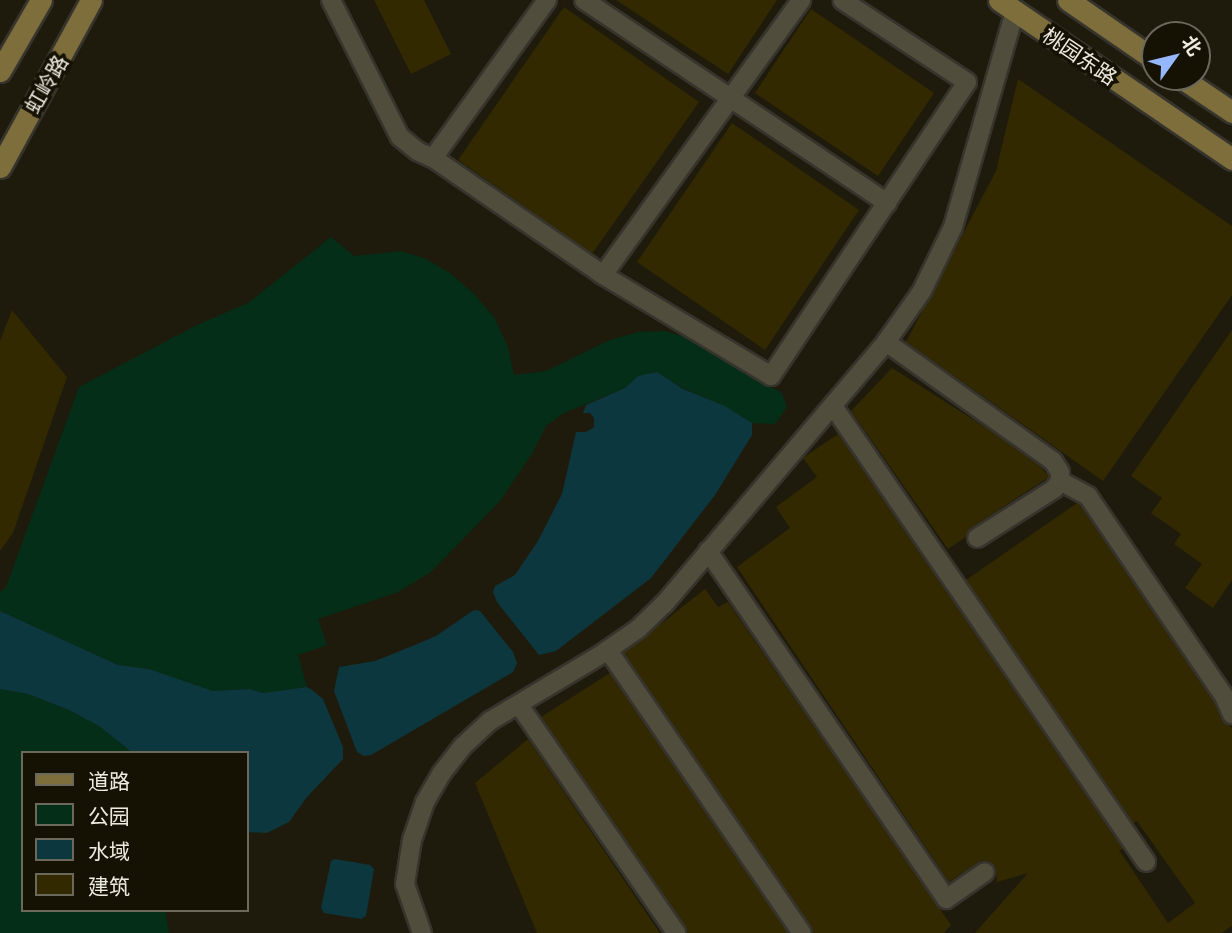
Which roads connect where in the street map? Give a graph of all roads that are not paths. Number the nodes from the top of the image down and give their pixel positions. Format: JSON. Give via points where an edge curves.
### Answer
{"nodes":[{"id":1,"x":41,"y":0,"type":"edge"},
{"id":2,"x":91,"y":0,"type":"edge"},
{"id":3,"x":331,"y":0,"type":"edge"},
{"id":4,"x":547,"y":0,"type":"edge"},
{"id":5,"x":584,"y":0,"type":"edge"},
{"id":6,"x":801,"y":0,"type":"edge"},
{"id":7,"x":842,"y":0,"type":"edge"},
{"id":8,"x":1068,"y":0,"type":"edge"},
{"id":9,"x":1007,"y":6,"type":"edge"},
{"id":10,"x":1141,"y":50,"type":"edge"},
{"id":11,"x":0,"y":71,"type":"edge"},
{"id":12,"x":1201,"y":91,"type":"edge"},
{"id":13,"x":730,"y":99,"type":"junction"},
{"id":14,"x":1232,"y":112,"type":"edge"},
{"id":15,"x":433,"y":158,"type":"junction"},
{"id":16,"x":1232,"y":159,"type":"edge"},
{"id":17,"x":0,"y":167,"type":"edge"},
{"id":18,"x":887,"y":203,"type":"junction"},
{"id":19,"x":603,"y":275,"type":"junction"},
{"id":20,"x":886,"y":342,"type":"junction"},
{"id":21,"x":832,"y":406,"type":"junction"},
{"id":22,"x":1060,"y":481,"type":"junction"},
{"id":23,"x":977,"y":538,"type":"dead end"},
{"id":24,"x":708,"y":551,"type":"junction"},
{"id":25,"x":608,"y":650,"type":"junction"},
{"id":26,"x":519,"y":705,"type":"junction"},
{"id":27,"x":1231,"y":708,"type":"edge"},
{"id":28,"x":1146,"y":862,"type":"dead end"},
{"id":29,"x":985,"y":872,"type":"dead end"},
{"id":30,"x":422,"y":933,"type":"edge"},
{"id":31,"x":676,"y":933,"type":"edge"},
{"id":32,"x":802,"y":933,"type":"edge"}],
"edges":[{"from":1,"to":11,"type":"main road"},
{"from":2,"to":17,"type":"main road","name":"虹岭路"},
{"from":3,"to":15,"type":"street","via":[[400,137]]},
{"from":4,"to":15,"type":"street"},
{"from":5,"to":13,"type":"street"},
{"from":6,"to":13,"type":"street"},
{"from":7,"to":18,"type":"street","via":[[967,82]]},
{"from":8,"to":10,"type":"main road","name":"桃园东路"},
{"from":9,"to":16,"type":"main road","name":"桃园东路"},
{"from":9,"to":20,"type":"street","via":[[953,227],[922,290]]},
{"from":12,"to":14,"type":"main road"},
{"from":13,"to":18,"type":"street"},
{"from":13,"to":19,"type":"street"},
{"from":15,"to":19,"type":"street"},
{"from":18,"to":19,"type":"street","via":[[771,376]]},
{"from":20,"to":21,"type":"street"},
{"from":20,"to":22,"type":"street","via":[[1054,461]]},
{"from":21,"to":24,"type":"street"},
{"from":21,"to":28,"type":"street"},
{"from":22,"to":23,"type":"street"},
{"from":22,"to":27,"type":"street","via":[[1088,496]]},
{"from":24,"to":25,"type":"street","via":[[665,603]]},
{"from":24,"to":29,"type":"street","via":[[946,899]]},
{"from":25,"to":26,"type":"street"},
{"from":25,"to":32,"type":"street"},
{"from":26,"to":30,"type":"street","via":[[490,721],[463,746],[425,802],[412,840],[405,884]]},
{"from":26,"to":31,"type":"street"}]}
